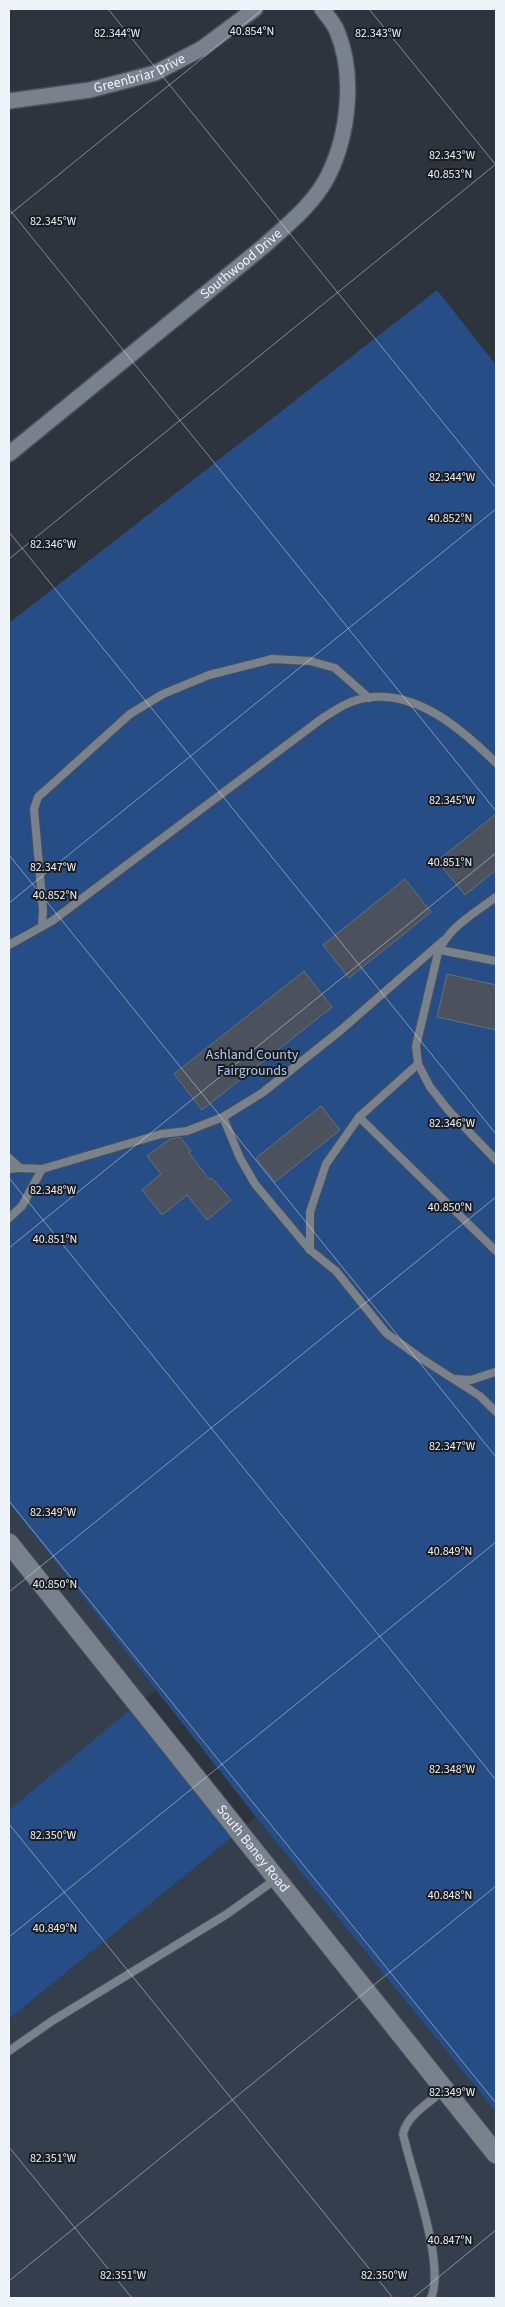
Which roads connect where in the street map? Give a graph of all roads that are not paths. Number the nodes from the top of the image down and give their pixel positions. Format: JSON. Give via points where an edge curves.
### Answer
{"nodes":[{"id":1,"x":255,"y":9,"type":"edge"},
{"id":2,"x":322,"y":9,"type":"edge"},
{"id":3,"x":9,"y":101,"type":"edge"},
{"id":4,"x":9,"y":454,"type":"edge"},
{"id":5,"x":369,"y":698,"type":"junction"},
{"id":6,"x":496,"y":764,"type":"edge"},
{"id":7,"x":496,"y":896,"type":"edge"},
{"id":8,"x":42,"y":926,"type":"junction"},
{"id":9,"x":444,"y":940,"type":"junction"},
{"id":10,"x":9,"y":945,"type":"edge"},
{"id":11,"x":440,"y":950,"type":"junction"},
{"id":12,"x":496,"y":961,"type":"edge"},
{"id":13,"x":418,"y":1064,"type":"junction"},
{"id":14,"x":222,"y":1117,"type":"junction"},
{"id":15,"x":359,"y":1117,"type":"junction"},
{"id":16,"x":9,"y":1158,"type":"edge"},
{"id":17,"x":496,"y":1160,"type":"edge"},
{"id":18,"x":20,"y":1168,"type":"junction"},
{"id":19,"x":9,"y":1169,"type":"edge"},
{"id":20,"x":42,"y":1169,"type":"junction"},
{"id":21,"x":9,"y":1218,"type":"edge"},
{"id":22,"x":310,"y":1250,"type":"junction"},
{"id":23,"x":496,"y":1251,"type":"edge"},
{"id":24,"x":496,"y":1370,"type":"edge"},
{"id":25,"x":454,"y":1378,"type":"junction"},
{"id":26,"x":496,"y":1412,"type":"edge"},
{"id":27,"x":9,"y":1543,"type":"edge"},
{"id":28,"x":276,"y":1879,"type":"junction"},
{"id":29,"x":9,"y":2051,"type":"edge"},
{"id":30,"x":444,"y":2090,"type":"junction"},
{"id":31,"x":496,"y":2154,"type":"edge"},
{"id":32,"x":431,"y":2298,"type":"edge"}],
"edges":[{"from":1,"to":3,"type":"street","name":"Greenbriar Drive","via":[[202,49],[155,74],[90,90]]},
{"from":2,"to":4,"type":"street","name":"Southwood Drive","via":[[337,30],[345,57],[348,86],[337,152],[328,176],[313,198],[264,246]]},
{"from":5,"to":6,"type":"lane","via":[[408,700],[430,710],[453,724]]},
{"from":5,"to":8,"type":"lane","via":[[351,702],[324,717]]},
{"from":5,"to":8,"type":"lane","via":[[335,668],[310,661],[272,658],[209,675],[163,694],[130,714],[38,797],[34,808]]},
{"from":7,"to":9,"type":"lane"},
{"from":8,"to":10,"type":"lane"},
{"from":9,"to":11,"type":"lane"},
{"from":9,"to":14,"type":"lane","via":[[341,1030],[262,1093]]},
{"from":11,"to":12,"type":"lane"},
{"from":11,"to":13,"type":"lane","via":[[416,1046]]},
{"from":13,"to":15,"type":"lane"},
{"from":13,"to":17,"type":"lane","via":[[430,1087],[449,1111]]},
{"from":14,"to":20,"type":"lane","via":[[186,1131],[161,1134]]},
{"from":14,"to":22,"type":"lane","via":[[255,1184]]},
{"from":15,"to":22,"type":"lane","via":[[326,1164],[310,1212]]},
{"from":15,"to":23,"type":"lane"},
{"from":16,"to":18,"type":"lane"},
{"from":18,"to":19,"type":"lane"},
{"from":18,"to":20,"type":"lane"},
{"from":20,"to":21,"type":"lane","via":[[22,1206]]},
{"from":22,"to":25,"type":"lane","via":[[336,1271],[386,1332]]},
{"from":24,"to":25,"type":"lane","via":[[471,1380]]},
{"from":25,"to":26,"type":"lane"},
{"from":27,"to":28,"type":"street","name":"South Baney Road"},
{"from":28,"to":29,"type":"lane","via":[[227,1914],[52,2021]]},
{"from":28,"to":30,"type":"street","name":"South Baney Road"},
{"from":30,"to":31,"type":"street","name":"South Baney Road"},
{"from":30,"to":32,"type":"lane","via":[[417,2113],[403,2134],[428,2229],[434,2268]]}]}
